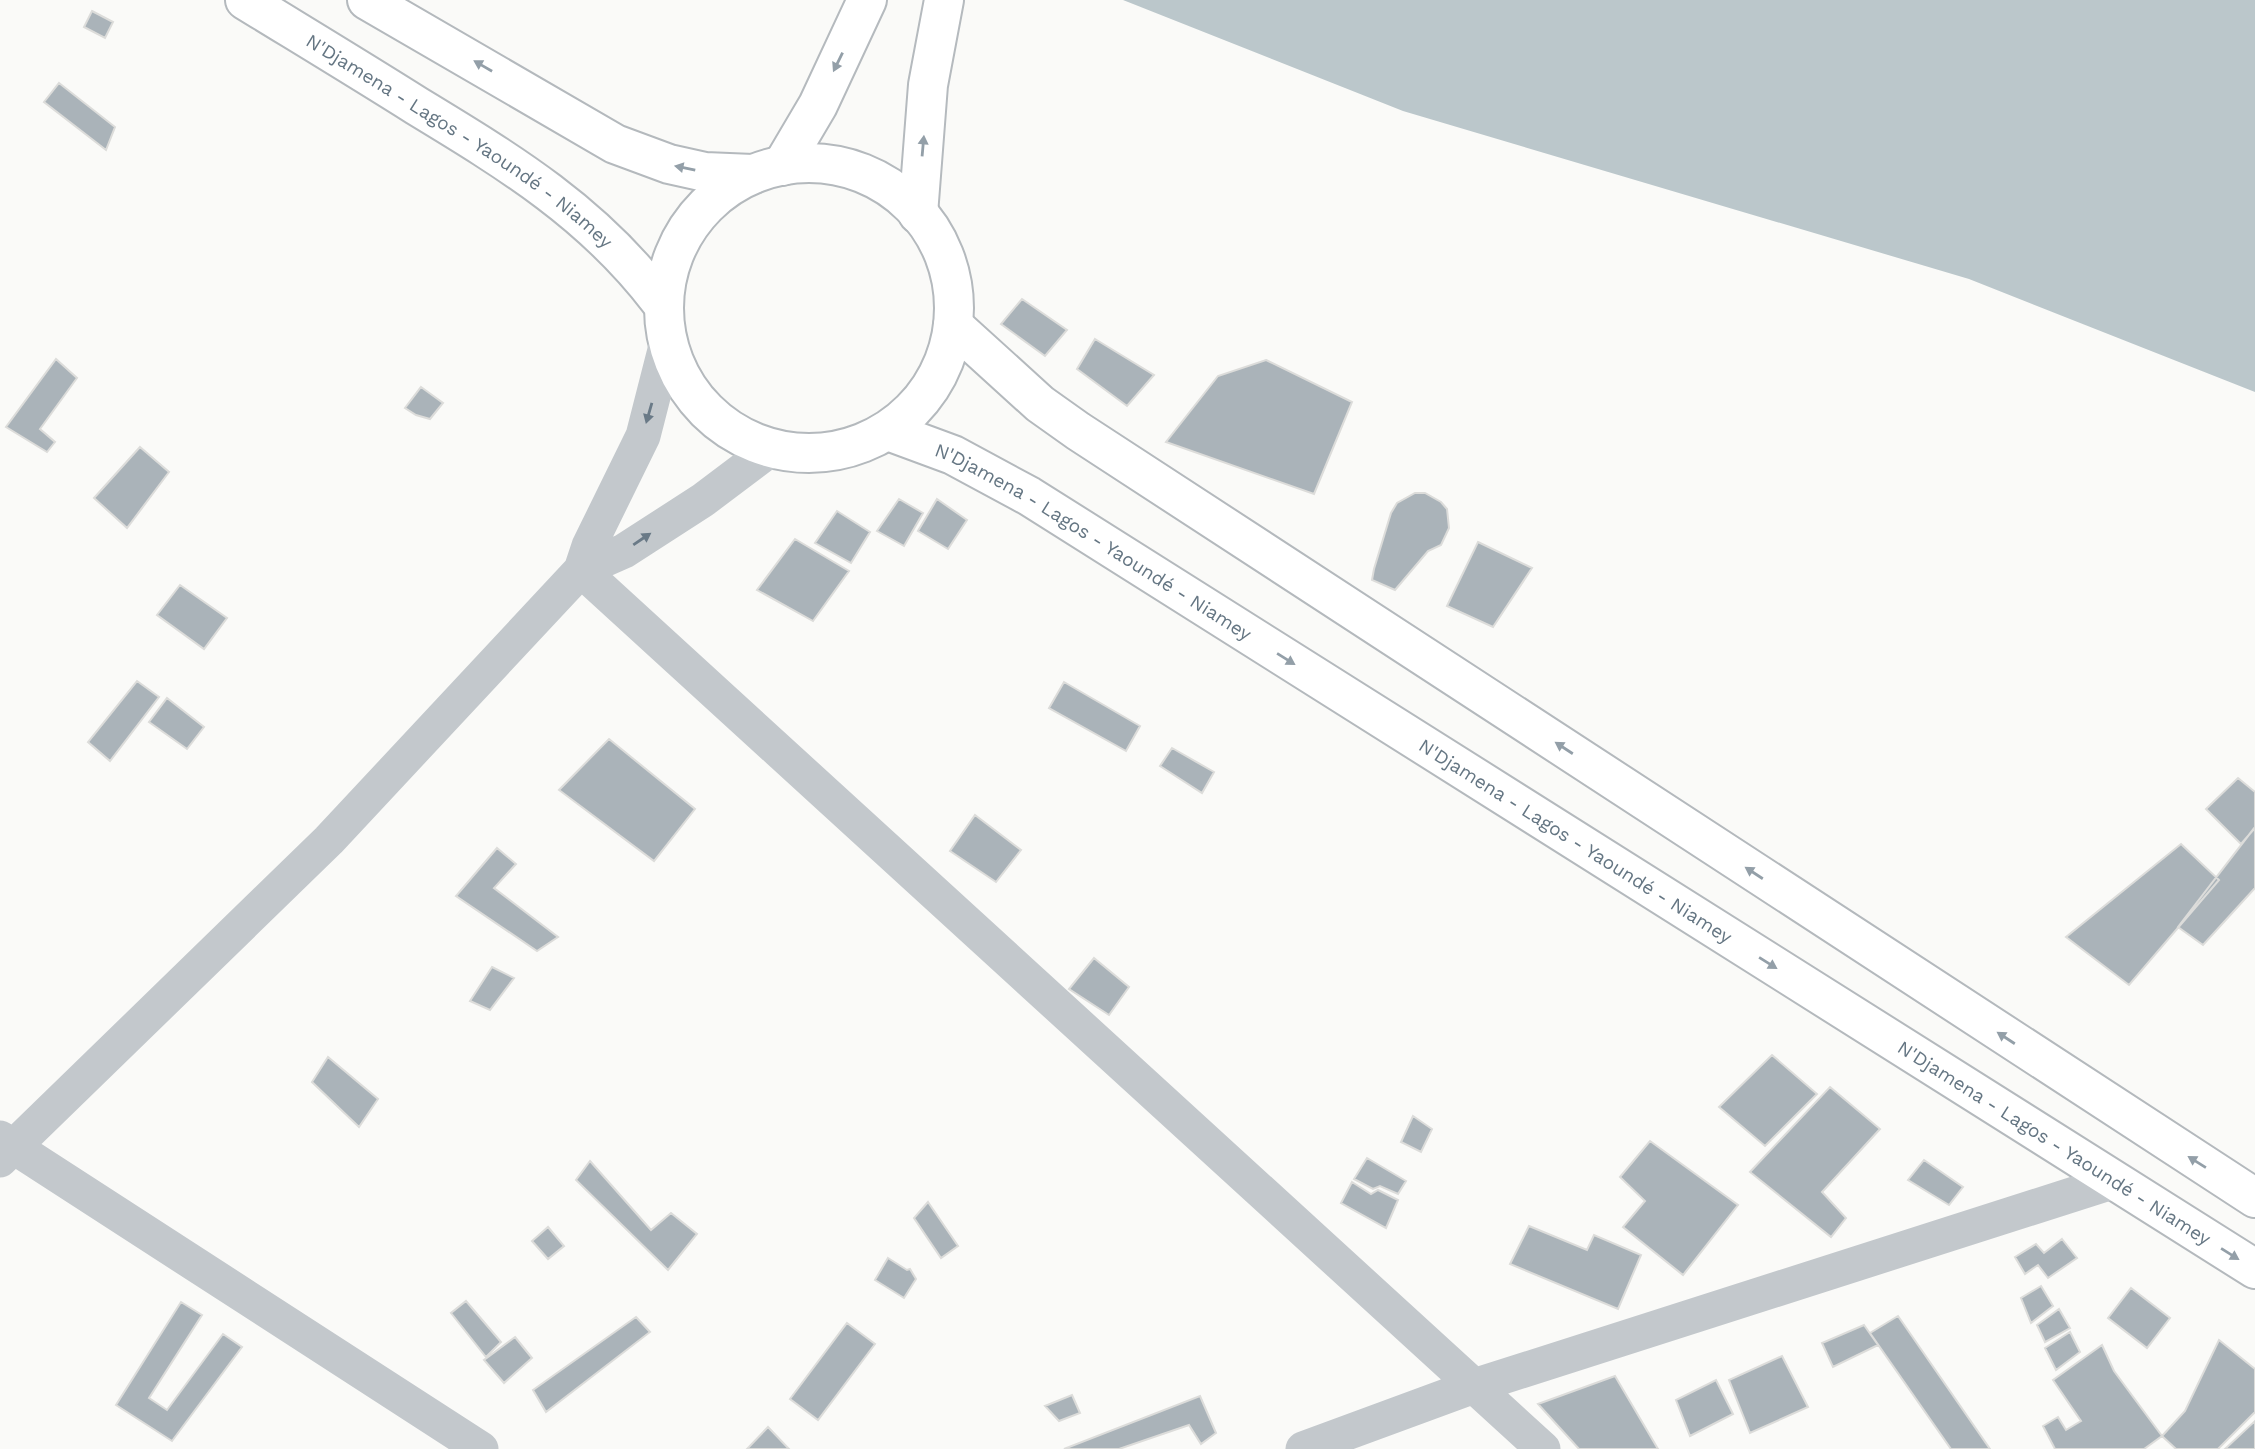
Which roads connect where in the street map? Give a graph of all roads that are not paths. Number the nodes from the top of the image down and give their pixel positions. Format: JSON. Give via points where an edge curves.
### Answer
{"nodes":[{"id":1,"x":245,"y":0,"type":"edge"},
{"id":2,"x":367,"y":0,"type":"edge"},
{"id":3,"x":867,"y":0,"type":"edge"},
{"id":4,"x":944,"y":0,"type":"edge"},
{"id":5,"x":768,"y":170,"type":"junction"},
{"id":6,"x":918,"y":214,"type":"junction"},
{"id":7,"x":660,"y":301,"type":"junction"},
{"id":8,"x":953,"y":325,"type":"junction"},
{"id":9,"x":666,"y":346,"type":"junction"},
{"id":10,"x":888,"y":431,"type":"junction"},
{"id":11,"x":772,"y":448,"type":"junction"},
{"id":12,"x":581,"y":570,"type":"junction"},
{"id":13,"x":4,"y":1149,"type":"edge"},
{"id":14,"x":2115,"y":1181,"type":"junction"},
{"id":15,"x":2255,"y":1198,"type":"edge"},
{"id":16,"x":2255,"y":1269,"type":"edge"},
{"id":17,"x":1474,"y":1386,"type":"junction"},
{"id":18,"x":481,"y":1449,"type":"edge"},
{"id":19,"x":1303,"y":1449,"type":"edge"},
{"id":20,"x":1544,"y":1449,"type":"edge"}],
"edges":[{"from":1,"to":7,"type":"main road","name":"N'Djamena - Lagos - Yaoundé - Niamey","via":[[525,171],[612,246]]},
{"from":5,"to":2,"type":"main road","one_way":true,"via":[[705,172],[615,144]]},
{"from":3,"to":5,"type":"main road","one_way":true,"via":[[818,105]]},
{"from":6,"to":4,"type":"main road","one_way":true,"via":[[928,85]]},
{"from":5,"to":6,"type":"main road","via":[[812,163],[852,171],[896,193]]},
{"from":5,"to":7,"type":"main road","via":[[704,208],[673,258]]},
{"from":6,"to":8,"type":"main road","via":[[936,238],[947,265]]},
{"from":7,"to":9,"type":"main road"},
{"from":8,"to":10,"type":"main road","via":[[933,385]]},
{"from":15,"to":8,"type":"main road","one_way":true,"via":[[1078,431],[1040,404]]},
{"from":9,"to":11,"type":"main road","via":[[698,400],[719,421]]},
{"from":9,"to":12,"type":"street","one_way":true,"via":[[643,436]]},
{"from":10,"to":11,"type":"main road","via":[[832,452]]},
{"from":10,"to":14,"type":"main road","name":"N'Djamena - Lagos - Yaoundé - Niamey","one_way":true,"via":[[953,455],[1029,496]]},
{"from":12,"to":11,"type":"street","one_way":true,"via":[[624,551]]},
{"from":12,"to":13,"type":"street","via":[[329,840]]},
{"from":12,"to":17,"type":"street"},
{"from":13,"to":18,"type":"street"},
{"from":14,"to":16,"type":"main road","name":"N'Djamena - Lagos - Yaoundé - Niamey","one_way":true},
{"from":14,"to":17,"type":"street"},
{"from":17,"to":19,"type":"street"},
{"from":17,"to":20,"type":"street"}]}
